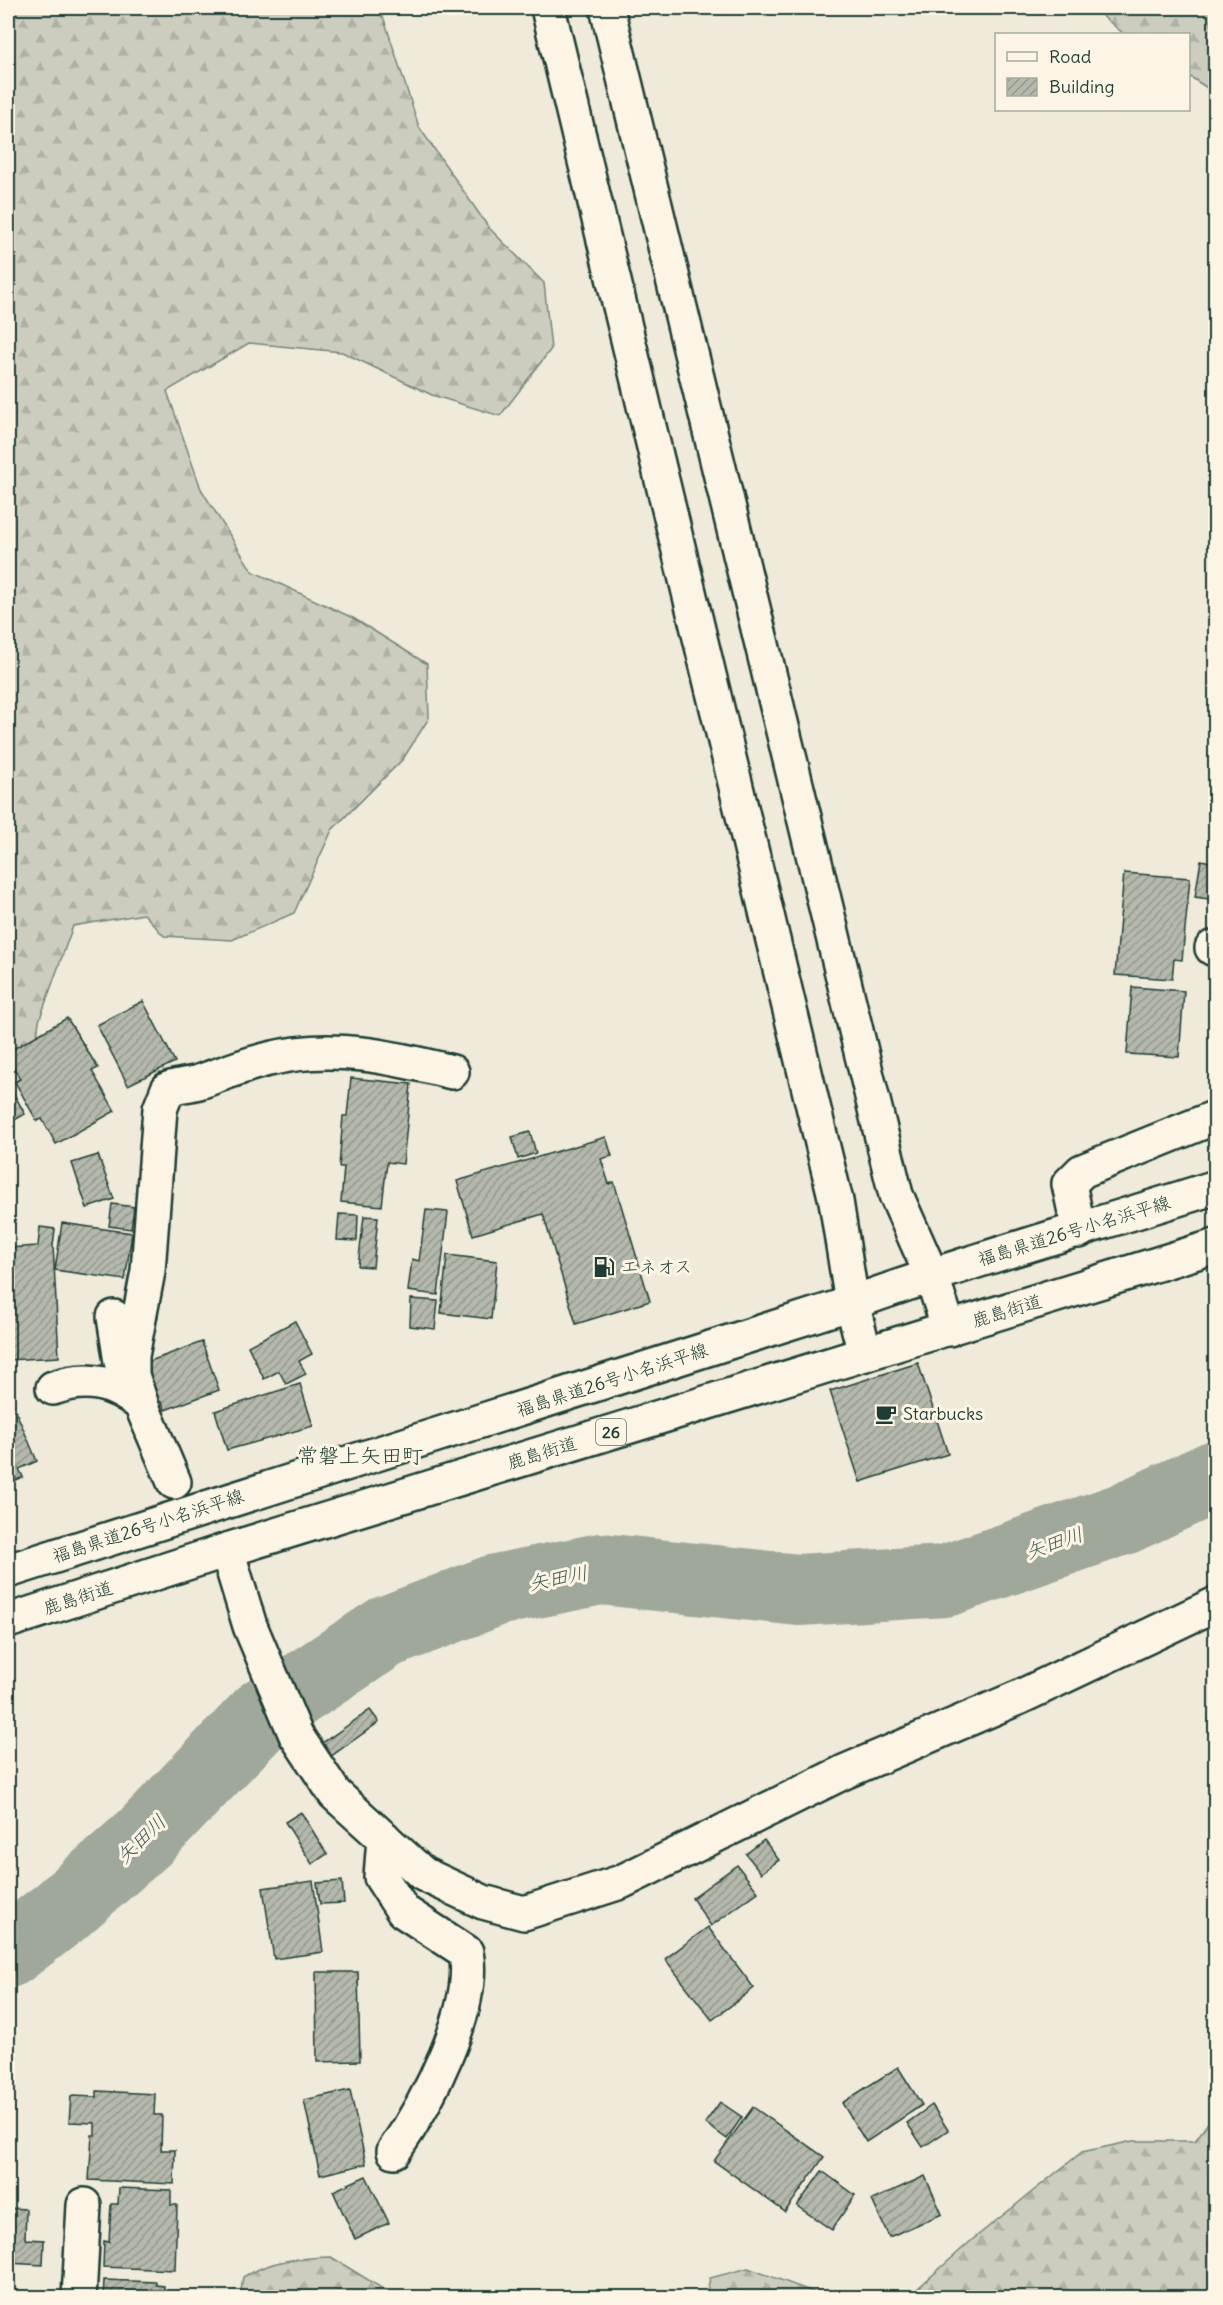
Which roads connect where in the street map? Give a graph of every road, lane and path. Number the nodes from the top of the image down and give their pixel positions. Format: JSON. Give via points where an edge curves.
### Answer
{"nodes":[{"id":1,"x":548,"y":8,"type":"edge"},
{"id":2,"x":607,"y":8,"type":"edge"},
{"id":3,"x":176,"y":1072,"type":"dead end"},
{"id":4,"x":228,"y":1072,"type":"junction"},
{"id":5,"x":452,"y":1072,"type":"dead end"},
{"id":6,"x":1215,"y":1117,"type":"edge"},
{"id":7,"x":134,"y":1131,"type":"dead end"},
{"id":8,"x":1215,"y":1187,"type":"edge"},
{"id":9,"x":153,"y":1194,"type":"junction"},
{"id":10,"x":1079,"y":1231,"type":"junction"},
{"id":11,"x":1215,"y":1246,"type":"edge"},
{"id":12,"x":931,"y":1274,"type":"junction"},
{"id":13,"x":852,"y":1303,"type":"junction"},
{"id":14,"x":114,"y":1317,"type":"dead end"},
{"id":15,"x":949,"y":1329,"type":"junction"},
{"id":16,"x":865,"y":1354,"type":"junction"},
{"id":17,"x":53,"y":1388,"type":"dead end"},
{"id":18,"x":136,"y":1389,"type":"junction"},
{"id":19,"x":174,"y":1482,"type":"dead end"},
{"id":20,"x":227,"y":1550,"type":"junction"},
{"id":21,"x":8,"y":1571,"type":"edge"},
{"id":22,"x":1215,"y":1604,"type":"edge"},
{"id":23,"x":8,"y":1621,"type":"edge"},
{"id":24,"x":384,"y":1838,"type":"junction"},
{"id":25,"x":394,"y":2151,"type":"dead end"},
{"id":26,"x":84,"y":2205,"type":"dead end"},
{"id":27,"x":80,"y":2298,"type":"edge"}],
"edges":[{"from":1,"to":13,"type":"street","via":[[836,1201]]},
{"from":2,"to":12,"type":"street","via":[[896,1195]]},
{"from":3,"to":4,"type":"street"},
{"from":4,"to":5,"type":"street","via":[[289,1055],[350,1052]]},
{"from":4,"to":9,"type":"street","via":[[168,1089],[160,1109]]},
{"from":6,"to":10,"type":"street","via":[[1082,1171],[1069,1184]]},
{"from":7,"to":9,"type":"street"},
{"from":8,"to":10,"type":"street","name":"福島県道26号小名浜平線"},
{"from":9,"to":18,"type":"street","via":[[148,1271],[132,1356]]},
{"from":10,"to":12,"type":"street","name":"福島県道26号小名浜平線"},
{"from":11,"to":15,"type":"street","name":"鹿島街道","number":"26"},
{"from":12,"to":13,"type":"street","name":"福島県道26号小名浜平線"},
{"from":12,"to":15,"type":"street"},
{"from":13,"to":16,"type":"street"},
{"from":13,"to":21,"type":"street","name":"福島県道26号小名浜平線"},
{"from":14,"to":18,"type":"street","via":[[121,1362]]},
{"from":15,"to":16,"type":"street","name":"鹿島街道","number":"26"},
{"from":16,"to":20,"type":"street","name":"鹿島街道","number":"26"},
{"from":17,"to":18,"type":"street","via":[[87,1381]]},
{"from":18,"to":19,"type":"street"},
{"from":20,"to":23,"type":"street","name":"鹿島街道","number":"26"},
{"from":20,"to":24,"type":"street","via":[[250,1626],[296,1735],[335,1794]]},
{"from":22,"to":24,"type":"street","via":[[1020,1697],[844,1772],[621,1882],[524,1913],[483,1902],[423,1874]]},
{"from":24,"to":25,"type":"street","via":[[381,1876],[403,1911],[466,1952],[469,1968],[454,2035],[418,2117]]},
{"from":26,"to":27,"type":"street"}]}
